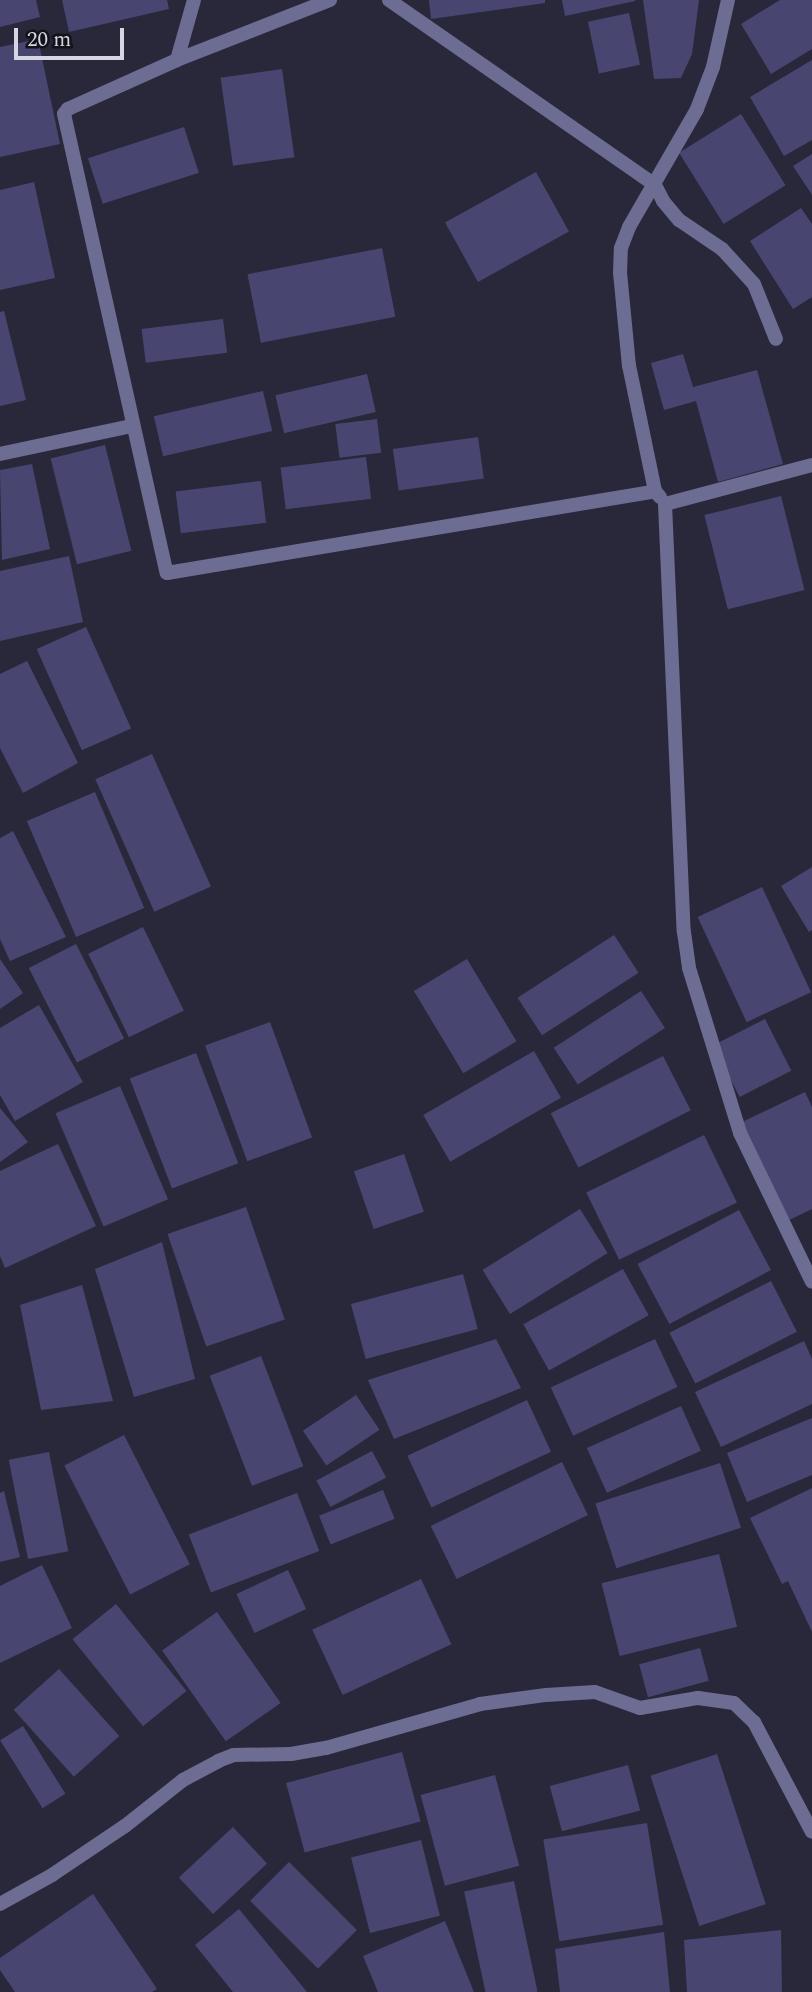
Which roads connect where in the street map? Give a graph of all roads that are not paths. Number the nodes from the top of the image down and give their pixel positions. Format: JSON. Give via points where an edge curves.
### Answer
{"nodes":[{"id":1,"x":194,"y":0,"type":"edge"},
{"id":2,"x":330,"y":0,"type":"edge"},
{"id":3,"x":389,"y":0,"type":"edge"},
{"id":4,"x":728,"y":0,"type":"edge"},
{"id":5,"x":177,"y":60,"type":"junction"},
{"id":6,"x":655,"y":185,"type":"junction"},
{"id":7,"x":776,"y":339,"type":"dead end"},
{"id":8,"x":132,"y":426,"type":"junction"},
{"id":9,"x":0,"y":454,"type":"edge"},
{"id":10,"x":812,"y":465,"type":"edge"},
{"id":11,"x":655,"y":491,"type":"junction"},
{"id":12,"x":665,"y":504,"type":"junction"},
{"id":13,"x":812,"y":1245,"type":"edge"},
{"id":14,"x":798,"y":1255,"type":"junction"},
{"id":15,"x":812,"y":1282,"type":"edge"},
{"id":16,"x":812,"y":1832,"type":"edge"},
{"id":17,"x":0,"y":1905,"type":"edge"}],
"edges":[{"from":1,"to":5,"type":"street"},
{"from":2,"to":5,"type":"street"},
{"from":3,"to":6,"type":"street"},
{"from":4,"to":6,"type":"street","via":[[713,67],[697,109]]},
{"from":5,"to":8,"type":"street","via":[[68,108],[63,120]]},
{"from":6,"to":7,"type":"street","via":[[679,220],[722,249],[754,284]]},
{"from":6,"to":11,"type":"street","via":[[629,227],[621,248],[620,273],[629,366]]},
{"from":8,"to":9,"type":"street"},
{"from":8,"to":11,"type":"street","via":[[170,575]]},
{"from":10,"to":12,"type":"street"},
{"from":11,"to":12,"type":"street"},
{"from":12,"to":14,"type":"street","via":[[689,968],[740,1133]]},
{"from":13,"to":14,"type":"street"},
{"from":14,"to":15,"type":"street"},
{"from":16,"to":17,"type":"street","via":[[754,1721],[734,1703],[698,1698],[640,1708],[595,1692],[546,1695],[480,1704],[326,1748],[234,1755],[218,1761],[184,1780],[52,1875]]}]}
